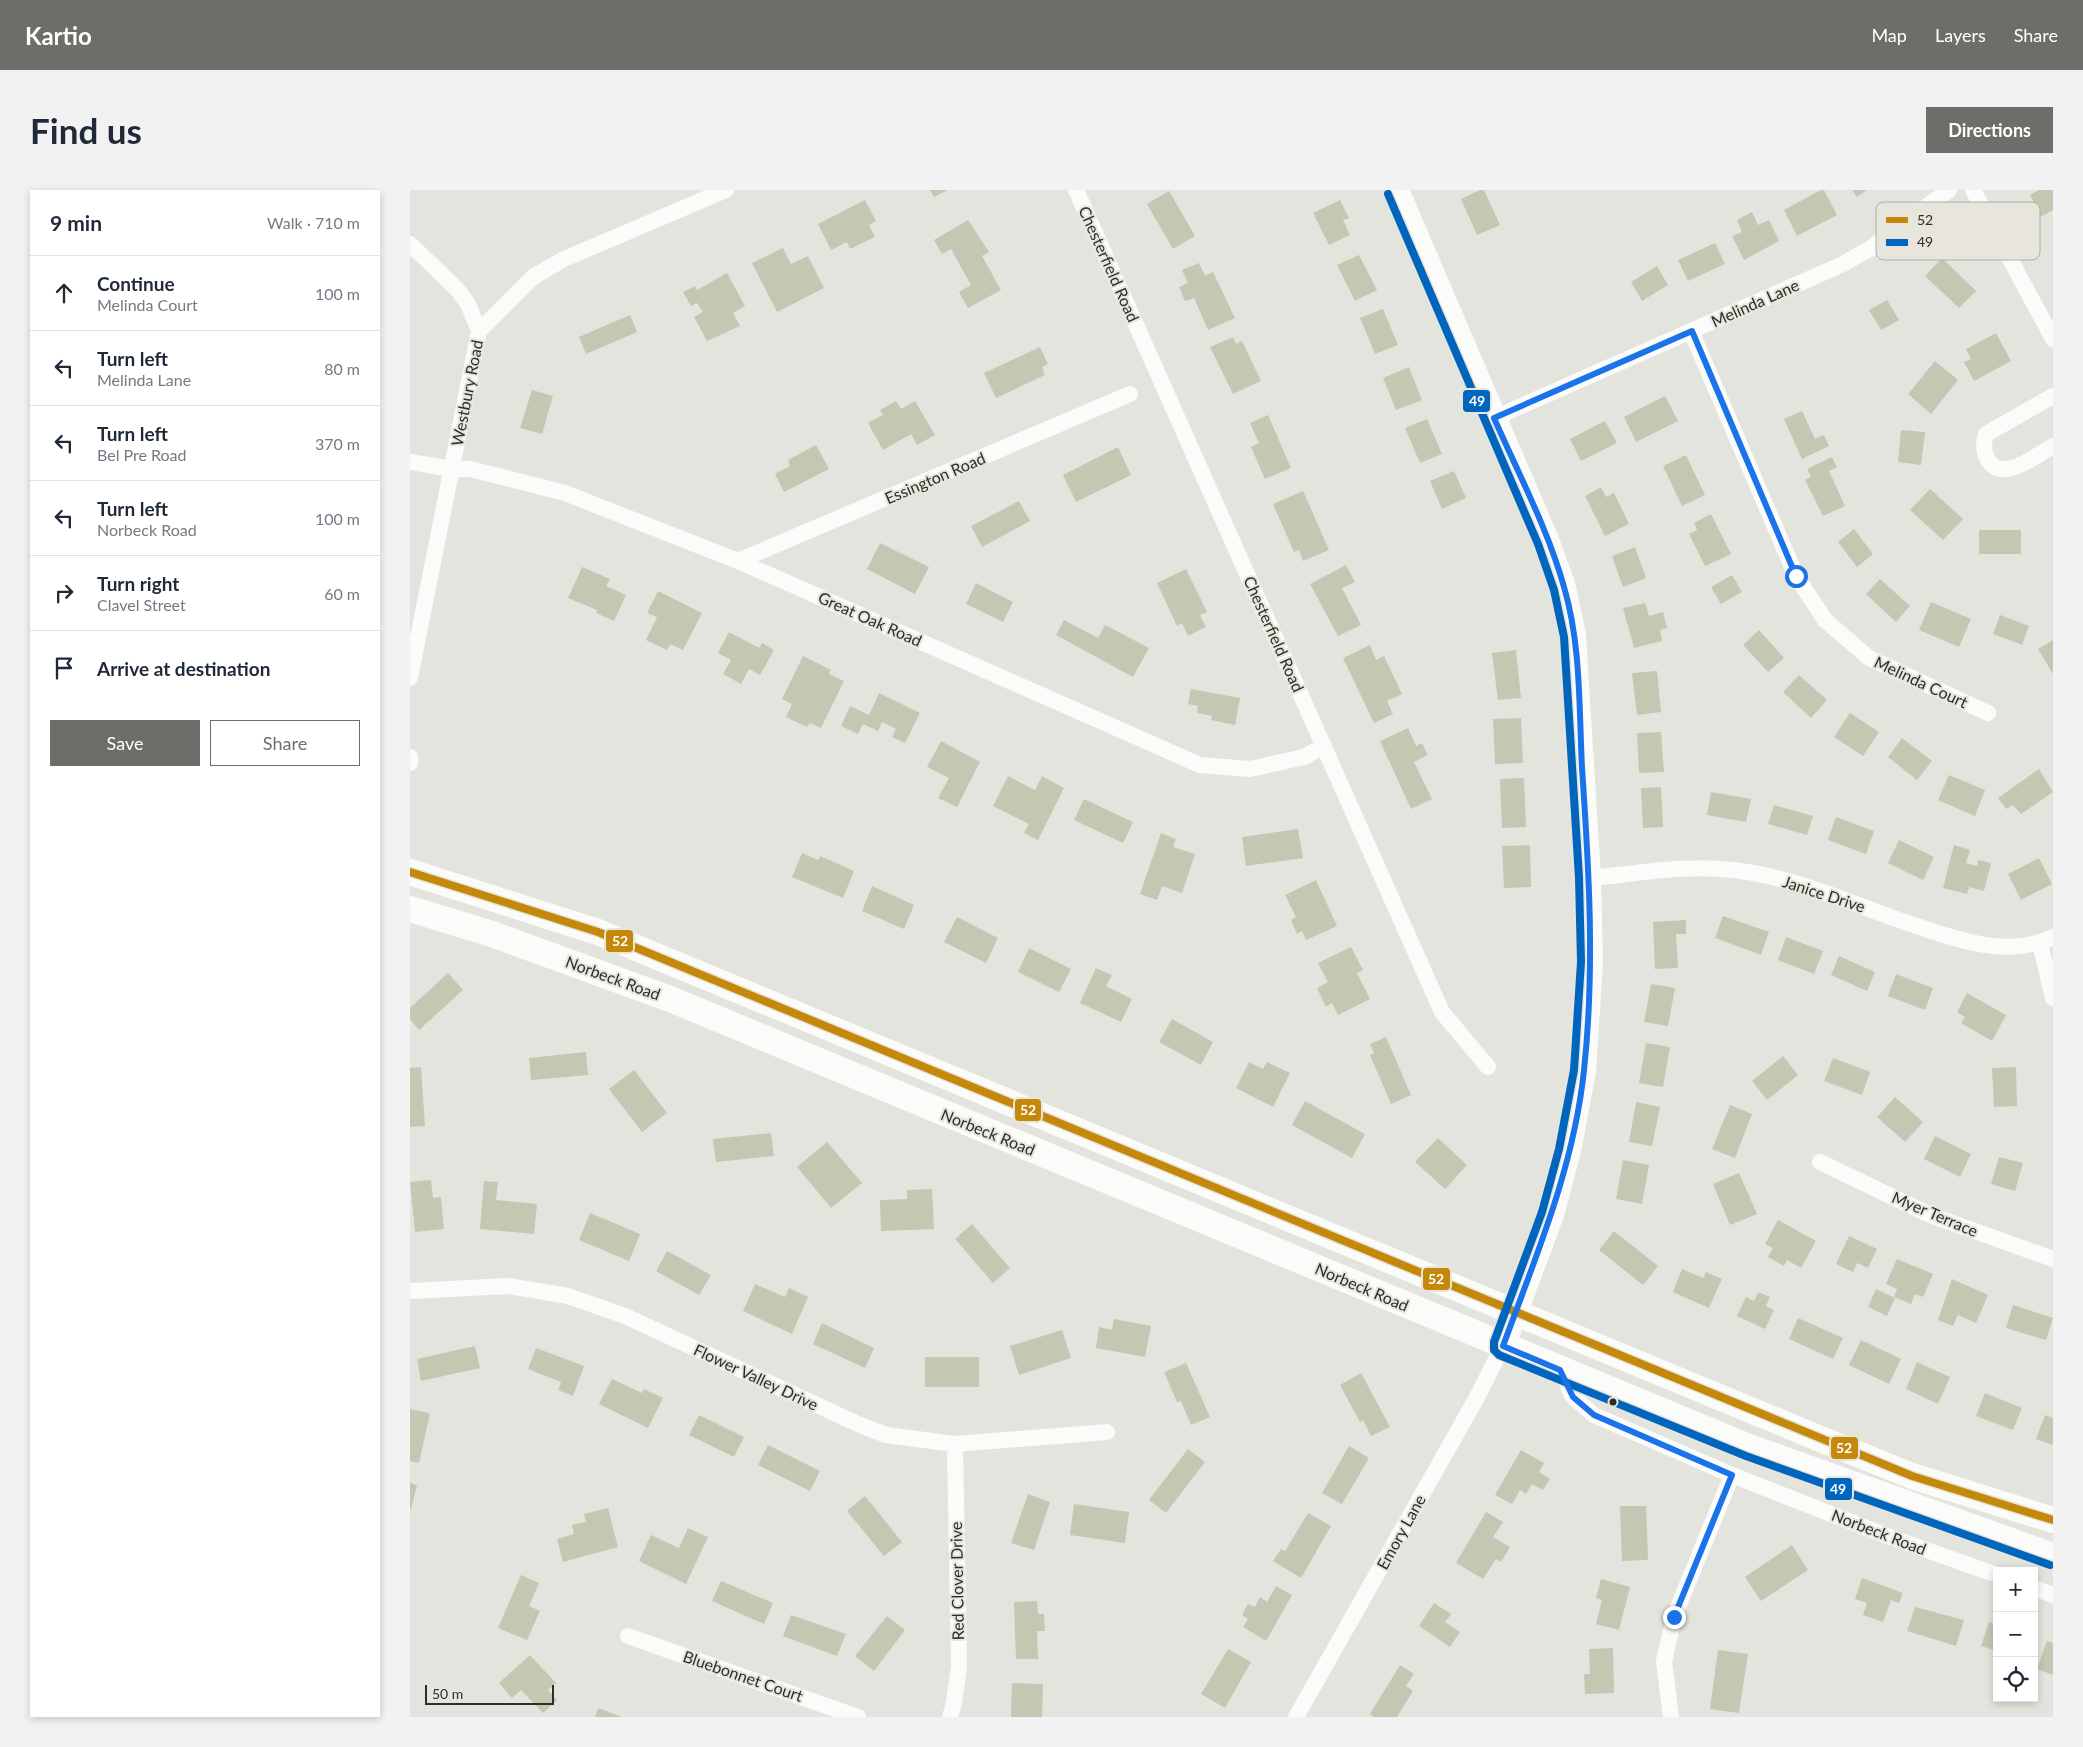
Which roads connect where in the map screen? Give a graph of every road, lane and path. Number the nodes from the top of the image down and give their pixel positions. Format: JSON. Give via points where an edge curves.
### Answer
{"nodes":[{"id":1,"x":726,"y":190,"type":"edge"},
{"id":2,"x":1076,"y":190,"type":"edge"},
{"id":3,"x":1397,"y":190,"type":"edge"},
{"id":4,"x":1949,"y":190,"type":"edge"},
{"id":5,"x":1973,"y":190,"type":"edge"},
{"id":6,"x":1933,"y":202,"type":"edge"},
{"id":7,"x":1979,"y":202,"type":"edge"},
{"id":8,"x":410,"y":244,"type":"edge"},
{"id":9,"x":1876,"y":244,"type":"edge"},
{"id":10,"x":2011,"y":260,"type":"edge"},
{"id":11,"x":479,"y":331,"type":"junction"},
{"id":12,"x":1692,"y":331,"type":"junction"},
{"id":13,"x":2053,"y":338,"type":"edge"},
{"id":14,"x":1130,"y":394,"type":"dead end"},
{"id":15,"x":2053,"y":396,"type":"edge"},
{"id":16,"x":1494,"y":418,"type":"junction"},
{"id":17,"x":2053,"y":446,"type":"edge"},
{"id":18,"x":410,"y":462,"type":"edge"},
{"id":19,"x":452,"y":469,"type":"junction"},
{"id":20,"x":738,"y":561,"type":"junction"},
{"id":21,"x":410,"y":678,"type":"edge"},
{"id":22,"x":1988,"y":713,"type":"dead end"},
{"id":23,"x":1324,"y":746,"type":"junction"},
{"id":24,"x":410,"y":757,"type":"edge"},
{"id":25,"x":410,"y":763,"type":"edge"},
{"id":26,"x":410,"y":872,"type":"edge"},
{"id":27,"x":1589,"y":878,"type":"junction"},
{"id":28,"x":410,"y":909,"type":"edge"},
{"id":29,"x":2046,"y":940,"type":"edge"},
{"id":30,"x":2053,"y":998,"type":"edge"},
{"id":31,"x":1488,"y":1067,"type":"dead end"},
{"id":32,"x":1820,"y":1162,"type":"dead end"},
{"id":33,"x":2053,"y":1259,"type":"edge"},
{"id":34,"x":410,"y":1291,"type":"edge"},
{"id":35,"x":1515,"y":1313,"type":"junction"},
{"id":36,"x":1503,"y":1346,"type":"junction"},
{"id":37,"x":1560,"y":1370,"type":"junction"},
{"id":38,"x":1107,"y":1432,"type":"dead end"},
{"id":39,"x":954,"y":1444,"type":"junction"},
{"id":40,"x":1732,"y":1475,"type":"junction"},
{"id":41,"x":2053,"y":1520,"type":"edge"},
{"id":42,"x":2053,"y":1556,"type":"edge"},
{"id":43,"x":1993,"y":1574,"type":"edge"},
{"id":44,"x":2038,"y":1589,"type":"edge"},
{"id":45,"x":2053,"y":1595,"type":"edge"},
{"id":46,"x":628,"y":1636,"type":"dead end"},
{"id":47,"x":858,"y":1717,"type":"edge"},
{"id":48,"x":950,"y":1717,"type":"edge"},
{"id":49,"x":1296,"y":1717,"type":"edge"},
{"id":50,"x":1671,"y":1717,"type":"edge"}],
"edges":[{"from":1,"to":11,"type":"street","name":"Westbury Road","via":[[556,263],[533,277]]},
{"from":2,"to":23,"type":"street","name":"Chesterfield Road"},
{"from":3,"to":16,"type":"main road"},
{"from":4,"to":6,"type":"street","name":"Melinda Lane"},
{"from":5,"to":7,"type":"street"},
{"from":8,"to":11,"type":"street","via":[[457,289],[468,304]]},
{"from":9,"to":12,"type":"street","name":"Melinda Lane","via":[[1843,264]]},
{"from":10,"to":13,"type":"street"},
{"from":11,"to":19,"type":"street","name":"Westbury Road"},
{"from":12,"to":16,"type":"street","name":"Melinda Lane"},
{"from":12,"to":22,"type":"street","name":"Melinda Court","via":[[1796,576],[1825,620],[1869,658]]},
{"from":14,"to":20,"type":"street","name":"Essington Road"},
{"from":15,"to":17,"type":"street","via":[[1986,434],[1982,444],[1985,458],[1995,467],[2011,469]]},
{"from":16,"to":27,"type":"main road","via":[[1564,587],[1574,636]]},
{"from":18,"to":19,"type":"street","name":"Great Oak Road"},
{"from":19,"to":20,"type":"street","name":"Great Oak Road","via":[[470,469],[564,493]]},
{"from":19,"to":21,"type":"street","name":"Westbury Road"},
{"from":20,"to":23,"type":"street","name":"Great Oak Road","via":[[1200,764],[1250,769],[1304,756]]},
{"from":23,"to":31,"type":"street","name":"Chesterfield Road","via":[[1442,1012]]},
{"from":24,"to":25,"type":"street"},
{"from":26,"to":35,"type":"main road","via":[[598,932]]},
{"from":27,"to":29,"type":"street","name":"Janice Drive","via":[[1695,869],[1733,870],[1785,880],[1960,941],[2005,947]]},
{"from":27,"to":35,"type":"main road","via":[[1592,962],[1584,1072],[1569,1151],[1552,1215]]},
{"from":28,"to":36,"type":"main road","name":"Norbeck Road","via":[[492,934],[670,999]]},
{"from":29,"to":30,"type":"street"},
{"from":32,"to":33,"type":"street","name":"Myer Terrace","via":[[1930,1215]]},
{"from":34,"to":39,"type":"street","name":"Flower Valley Drive","via":[[508,1286],[568,1296],[625,1316],[886,1435]]},
{"from":35,"to":36,"type":"main road"},
{"from":35,"to":41,"type":"main road","via":[[1912,1476]]},
{"from":36,"to":37,"type":"main road","name":"Norbeck Road"},
{"from":36,"to":49,"type":"street","name":"Emory Lane","via":[[1476,1400]]},
{"from":37,"to":40,"type":"street","name":"Norbeck Road","via":[[1573,1397],[1594,1415]]},
{"from":37,"to":42,"type":"main road","name":"Norbeck Road","via":[[1750,1447]]},
{"from":38,"to":39,"type":"street","name":"Flower Valley Drive"},
{"from":39,"to":48,"type":"street","name":"Red Clover Drive","via":[[959,1666]]},
{"from":40,"to":43,"type":"street","name":"Norbeck Road","via":[[1886,1536]]},
{"from":40,"to":50,"type":"street","via":[[1674,1617],[1664,1661]]},
{"from":44,"to":45,"type":"street"},
{"from":46,"to":47,"type":"street","name":"Bluebonnet Court"}]}
